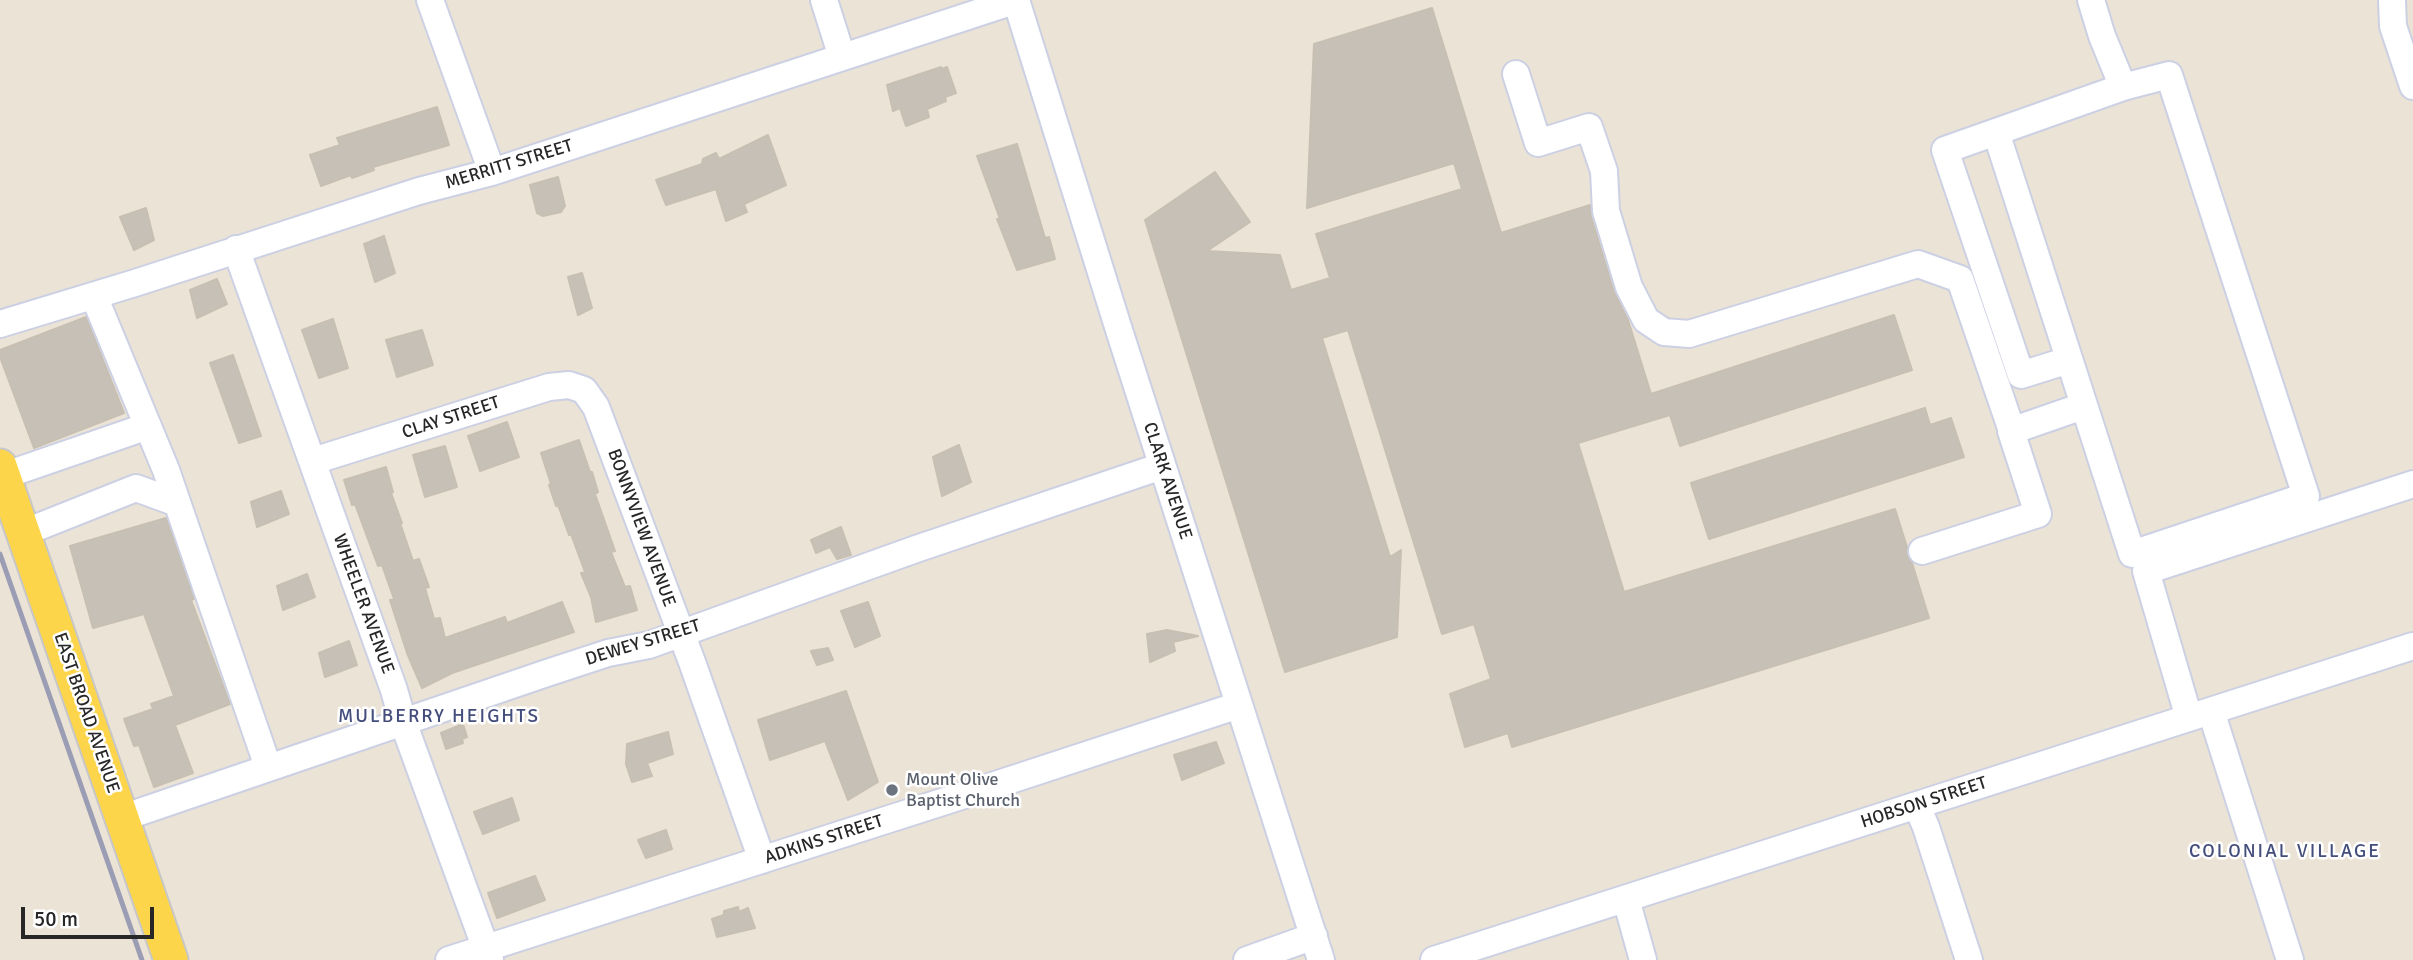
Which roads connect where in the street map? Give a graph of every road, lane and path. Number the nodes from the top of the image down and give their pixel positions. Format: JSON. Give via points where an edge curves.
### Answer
{"nodes":[{"id":1,"x":430,"y":0,"type":"edge"},
{"id":2,"x":824,"y":0,"type":"edge"},
{"id":3,"x":1016,"y":0,"type":"edge"},
{"id":4,"x":2091,"y":0,"type":"edge"},
{"id":5,"x":2392,"y":0,"type":"edge"},
{"id":6,"x":842,"y":57,"type":"junction"},
{"id":7,"x":1516,"y":75,"type":"dead end"},
{"id":8,"x":2413,"y":86,"type":"edge"},
{"id":9,"x":2123,"y":88,"type":"junction"},
{"id":10,"x":1996,"y":132,"type":"junction"},
{"id":11,"x":492,"y":172,"type":"junction"},
{"id":12,"x":236,"y":249,"type":"junction"},
{"id":13,"x":94,"y":296,"type":"junction"},
{"id":14,"x":0,"y":324,"type":"edge"},
{"id":15,"x":2069,"y":360,"type":"junction"},
{"id":16,"x":587,"y":395,"type":"joint"},
{"id":17,"x":2083,"y":406,"type":"junction"},
{"id":18,"x":148,"y":426,"type":"junction"},
{"id":19,"x":2011,"y":430,"type":"junction"},
{"id":20,"x":313,"y":461,"type":"junction"},
{"id":21,"x":1162,"y":466,"type":"junction"},
{"id":22,"x":2,"y":471,"type":"edge"},
{"id":23,"x":2413,"y":484,"type":"edge"},
{"id":24,"x":177,"y":503,"type":"junction"},
{"id":25,"x":23,"y":533,"type":"junction"},
{"id":26,"x":1922,"y":551,"type":"dead end"},
{"id":27,"x":681,"y":634,"type":"junction"},
{"id":28,"x":2413,"y":646,"type":"edge"},
{"id":29,"x":1239,"y":705,"type":"junction"},
{"id":30,"x":2200,"y":714,"type":"junction"},
{"id":31,"x":403,"y":722,"type":"junction"},
{"id":32,"x":268,"y":767,"type":"junction"},
{"id":33,"x":1917,"y":806,"type":"junction"},
{"id":34,"x":122,"y":818,"type":"junction"},
{"id":35,"x":762,"y":860,"type":"junction"},
{"id":36,"x":1626,"y":899,"type":"junction"},
{"id":37,"x":1317,"y":948,"type":"edge"},
{"id":38,"x":488,"y":954,"type":"edge"},
{"id":39,"x":171,"y":960,"type":"edge"},
{"id":40,"x":449,"y":960,"type":"edge"},
{"id":41,"x":1247,"y":960,"type":"edge"},
{"id":42,"x":1434,"y":960,"type":"edge"},
{"id":43,"x":1643,"y":960,"type":"edge"},
{"id":44,"x":1969,"y":960,"type":"edge"},
{"id":45,"x":2290,"y":960,"type":"edge"}],
"edges":[{"from":1,"to":11,"type":"street"},
{"from":2,"to":6,"type":"street"},
{"from":3,"to":6,"type":"street","name":"MERRITT STREET"},
{"from":3,"to":21,"type":"street","name":"CLARK AVENUE"},
{"from":4,"to":9,"type":"street"},
{"from":5,"to":8,"type":"street","via":[[2393,26]]},
{"from":6,"to":11,"type":"street","name":"MERRITT STREET"},
{"from":7,"to":19,"type":"street","via":[[1538,143],[1589,127],[1604,171],[1606,211],[1629,286],[1646,320],[1664,332],[1689,334],[1918,264],[1960,279]]},
{"from":9,"to":10,"type":"street"},
{"from":9,"to":17,"type":"street","via":[[2169,75],[2306,496],[2132,554]]},
{"from":10,"to":15,"type":"street"},
{"from":10,"to":15,"type":"street","via":[[1945,150],[2021,375]]},
{"from":11,"to":12,"type":"street","name":"MERRITT STREET"},
{"from":12,"to":13,"type":"street","name":"MERRITT STREET"},
{"from":12,"to":20,"type":"street","name":"WHEELER AVENUE"},
{"from":13,"to":14,"type":"street","name":"MERRITT STREET"},
{"from":13,"to":18,"type":"street"},
{"from":15,"to":17,"type":"street"},
{"from":16,"to":20,"type":"street","name":"CLAY STREET","via":[[569,385],[550,387]]},
{"from":16,"to":27,"type":"street","name":"BONNYVIEW AVENUE","via":[[596,407]]},
{"from":17,"to":19,"type":"street"},
{"from":18,"to":22,"type":"street"},
{"from":18,"to":24,"type":"street"},
{"from":19,"to":26,"type":"street","via":[[2038,514]]},
{"from":20,"to":31,"type":"street","name":"WHEELER AVENUE"},
{"from":21,"to":27,"type":"street","name":"DEWEY STREET"},
{"from":21,"to":29,"type":"street","name":"CLARK AVENUE"},
{"from":22,"to":25,"type":"main road","name":"EAST BROAD AVENUE"},
{"from":23,"to":30,"type":"street","via":[[2146,571]]},
{"from":24,"to":25,"type":"street","via":[[136,488]]},
{"from":24,"to":32,"type":"street"},
{"from":25,"to":34,"type":"main road","name":"EAST BROAD AVENUE"},
{"from":27,"to":31,"type":"street","name":"DEWEY STREET","via":[[608,653]]},
{"from":27,"to":35,"type":"street","name":"BONNYVIEW AVENUE"},
{"from":28,"to":30,"type":"street","name":"HOBSON STREET"},
{"from":29,"to":35,"type":"street","name":"ADKINS STREET"},
{"from":29,"to":37,"type":"street","name":"CLARK AVENUE"},
{"from":30,"to":33,"type":"street","name":"HOBSON STREET"},
{"from":30,"to":45,"type":"street"},
{"from":31,"to":32,"type":"street","name":"DEWEY STREET"},
{"from":31,"to":38,"type":"street","name":"WHEELER AVENUE"},
{"from":32,"to":34,"type":"street","name":"DEWEY STREET"},
{"from":33,"to":36,"type":"street","name":"HOBSON STREET"},
{"from":33,"to":44,"type":"street"},
{"from":34,"to":39,"type":"main road","name":"EAST BROAD AVENUE"},
{"from":35,"to":38,"type":"street","name":"ADKINS STREET"},
{"from":36,"to":42,"type":"street","name":"HOBSON STREET"},
{"from":36,"to":43,"type":"street"},
{"from":37,"to":41,"type":"street"},
{"from":38,"to":40,"type":"street","name":"ADKINS STREET"}]}
